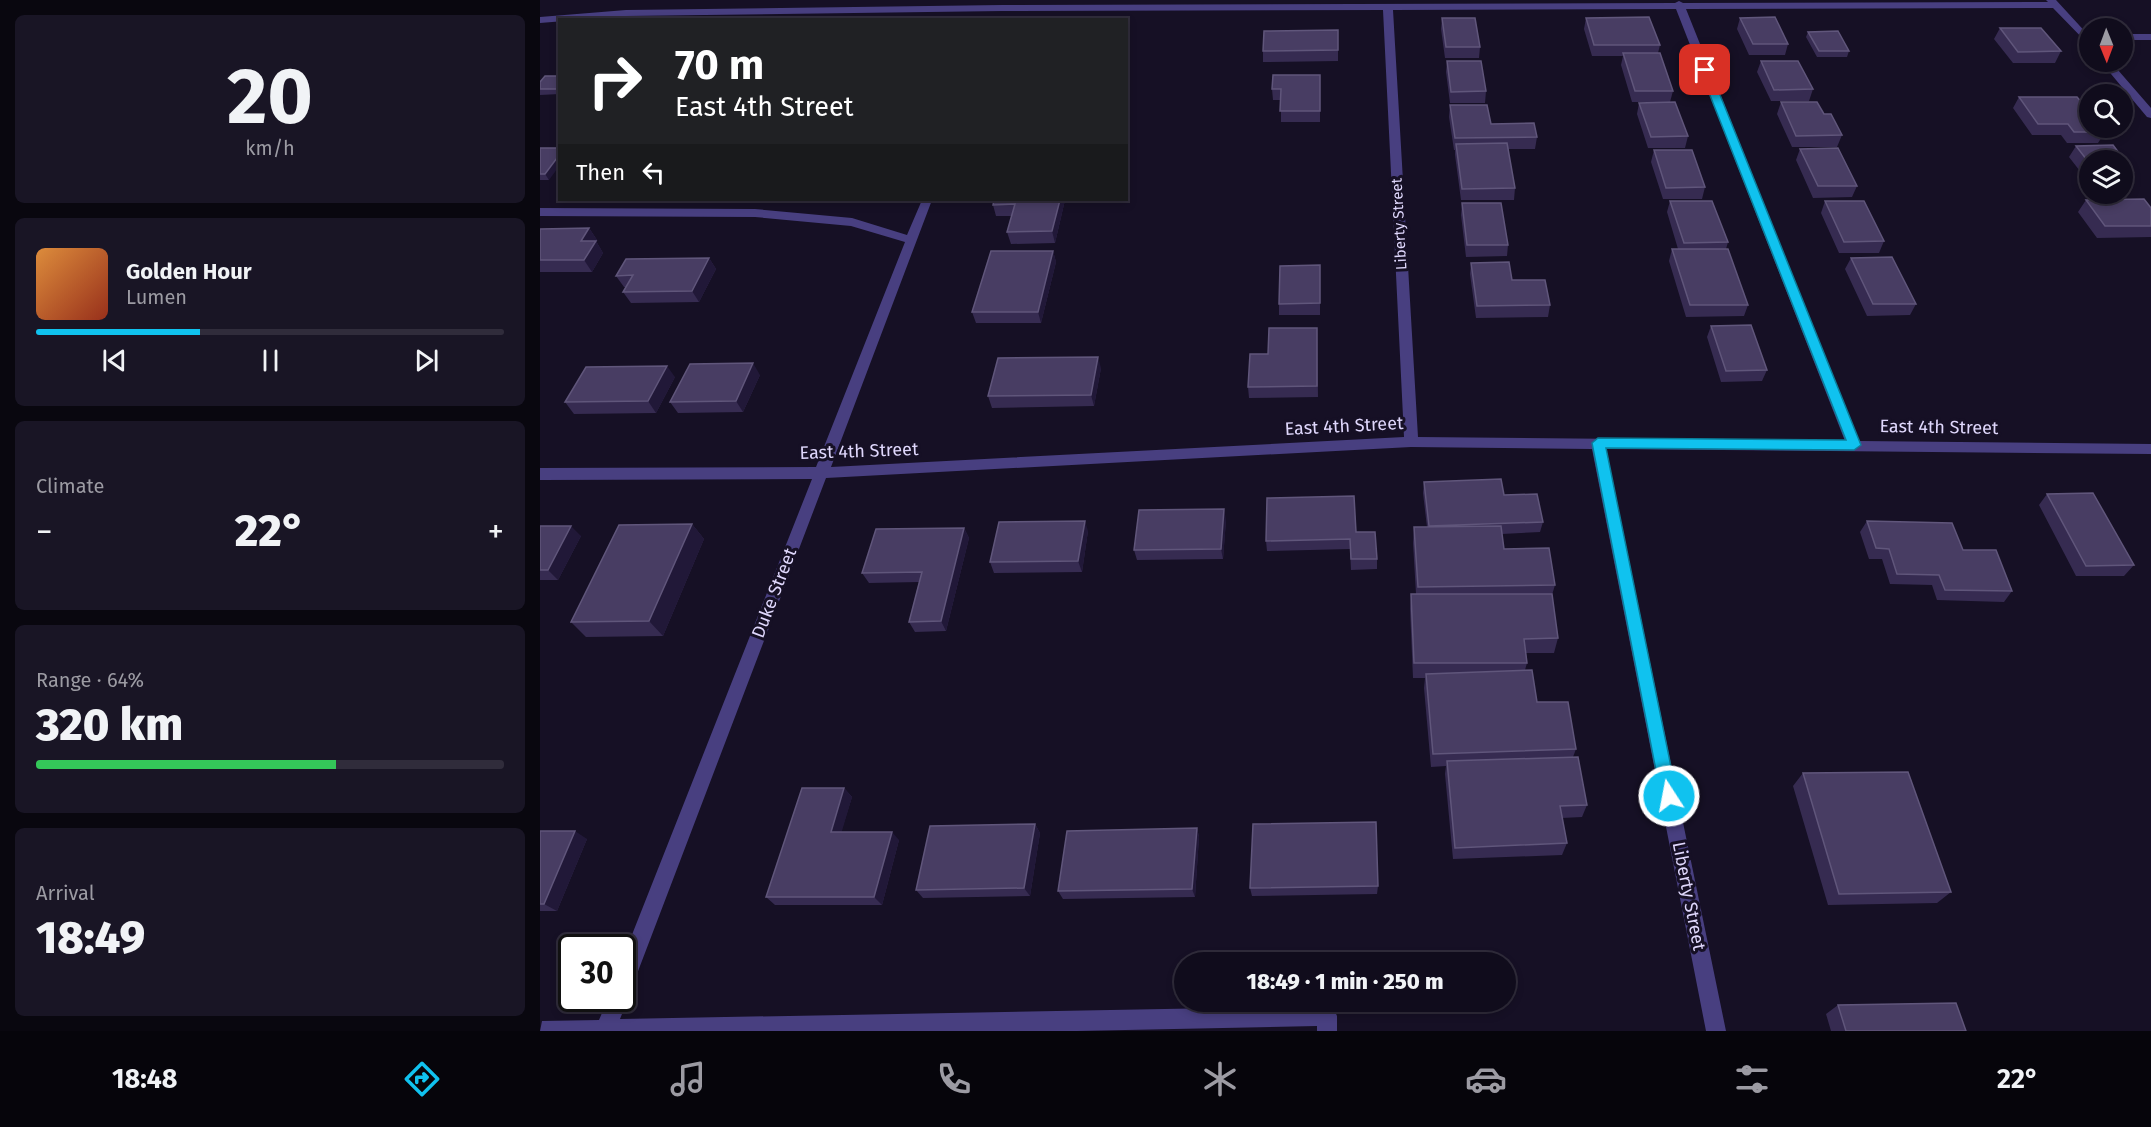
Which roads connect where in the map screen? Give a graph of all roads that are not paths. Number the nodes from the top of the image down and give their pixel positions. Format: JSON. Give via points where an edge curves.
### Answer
{"nodes":[{"id":1,"x":636,"y":0,"type":"edge"},
{"id":2,"x":1633,"y":2,"type":"edge"},
{"id":3,"x":2053,"y":2,"type":"edge"},
{"id":4,"x":1100,"y":4,"type":"edge"},
{"id":5,"x":1679,"y":4,"type":"junction"},
{"id":6,"x":1388,"y":7,"type":"junction"},
{"id":7,"x":1002,"y":8,"type":"junction"},
{"id":8,"x":626,"y":13,"type":"junction"},
{"id":9,"x":565,"y":18,"type":"edge"},
{"id":10,"x":998,"y":18,"type":"edge"},
{"id":11,"x":558,"y":19,"type":"edge"},
{"id":12,"x":540,"y":20,"type":"edge"},
{"id":13,"x":2079,"y":29,"type":"edge"},
{"id":14,"x":2133,"y":37,"type":"edge"},
{"id":15,"x":2151,"y":37,"type":"edge"},
{"id":16,"x":2114,"y":72,"type":"edge"},
{"id":17,"x":2151,"y":115,"type":"edge"},
{"id":18,"x":927,"y":201,"type":"edge"},
{"id":19,"x":540,"y":212,"type":"edge"},
{"id":20,"x":911,"y":240,"type":"junction"},
{"id":21,"x":1411,"y":442,"type":"junction"},
{"id":22,"x":1598,"y":443,"type":"junction"},
{"id":23,"x":1854,"y":445,"type":"junction"},
{"id":24,"x":2151,"y":449,"type":"edge"},
{"id":25,"x":821,"y":473,"type":"junction"},
{"id":26,"x":540,"y":474,"type":"edge"},
{"id":27,"x":636,"y":951,"type":"edge"},
{"id":28,"x":613,"y":1012,"type":"edge"},
{"id":29,"x":542,"y":1031,"type":"edge"},
{"id":30,"x":606,"y":1031,"type":"edge"},
{"id":31,"x":1327,"y":1031,"type":"edge"},
{"id":32,"x":1716,"y":1031,"type":"edge"}],
"edges":[{"from":1,"to":8,"type":"street"},
{"from":2,"to":5,"type":"street"},
{"from":2,"to":6,"type":"street"},
{"from":3,"to":5,"type":"street"},
{"from":3,"to":13,"type":"street"},
{"from":4,"to":6,"type":"street"},
{"from":4,"to":7,"type":"street"},
{"from":5,"to":23,"type":"street"},
{"from":6,"to":21,"type":"street","name":"Liberty Street"},
{"from":7,"to":8,"type":"street"},
{"from":7,"to":10,"type":"street"},
{"from":8,"to":9,"type":"street"},
{"from":11,"to":12,"type":"street"},
{"from":14,"to":15,"type":"street"},
{"from":16,"to":17,"type":"street"},
{"from":18,"to":20,"type":"street","name":"Duke Street"},
{"from":19,"to":20,"type":"street","via":[[755,213],[852,222]]},
{"from":20,"to":25,"type":"street","name":"Duke Street"},
{"from":21,"to":22,"type":"street","name":"East 4th Street"},
{"from":21,"to":25,"type":"street","name":"East 4th Street"},
{"from":22,"to":23,"type":"street","name":"East 4th Street"},
{"from":22,"to":32,"type":"street","name":"Liberty Street"},
{"from":23,"to":24,"type":"street","name":"East 4th Street"},
{"from":25,"to":26,"type":"street","name":"East 4th Street"},
{"from":25,"to":27,"type":"street","name":"Duke Street"},
{"from":28,"to":30,"type":"street"},
{"from":29,"to":30,"type":"street"},
{"from":30,"to":31,"type":"street","via":[[1327,1016]]}]}
